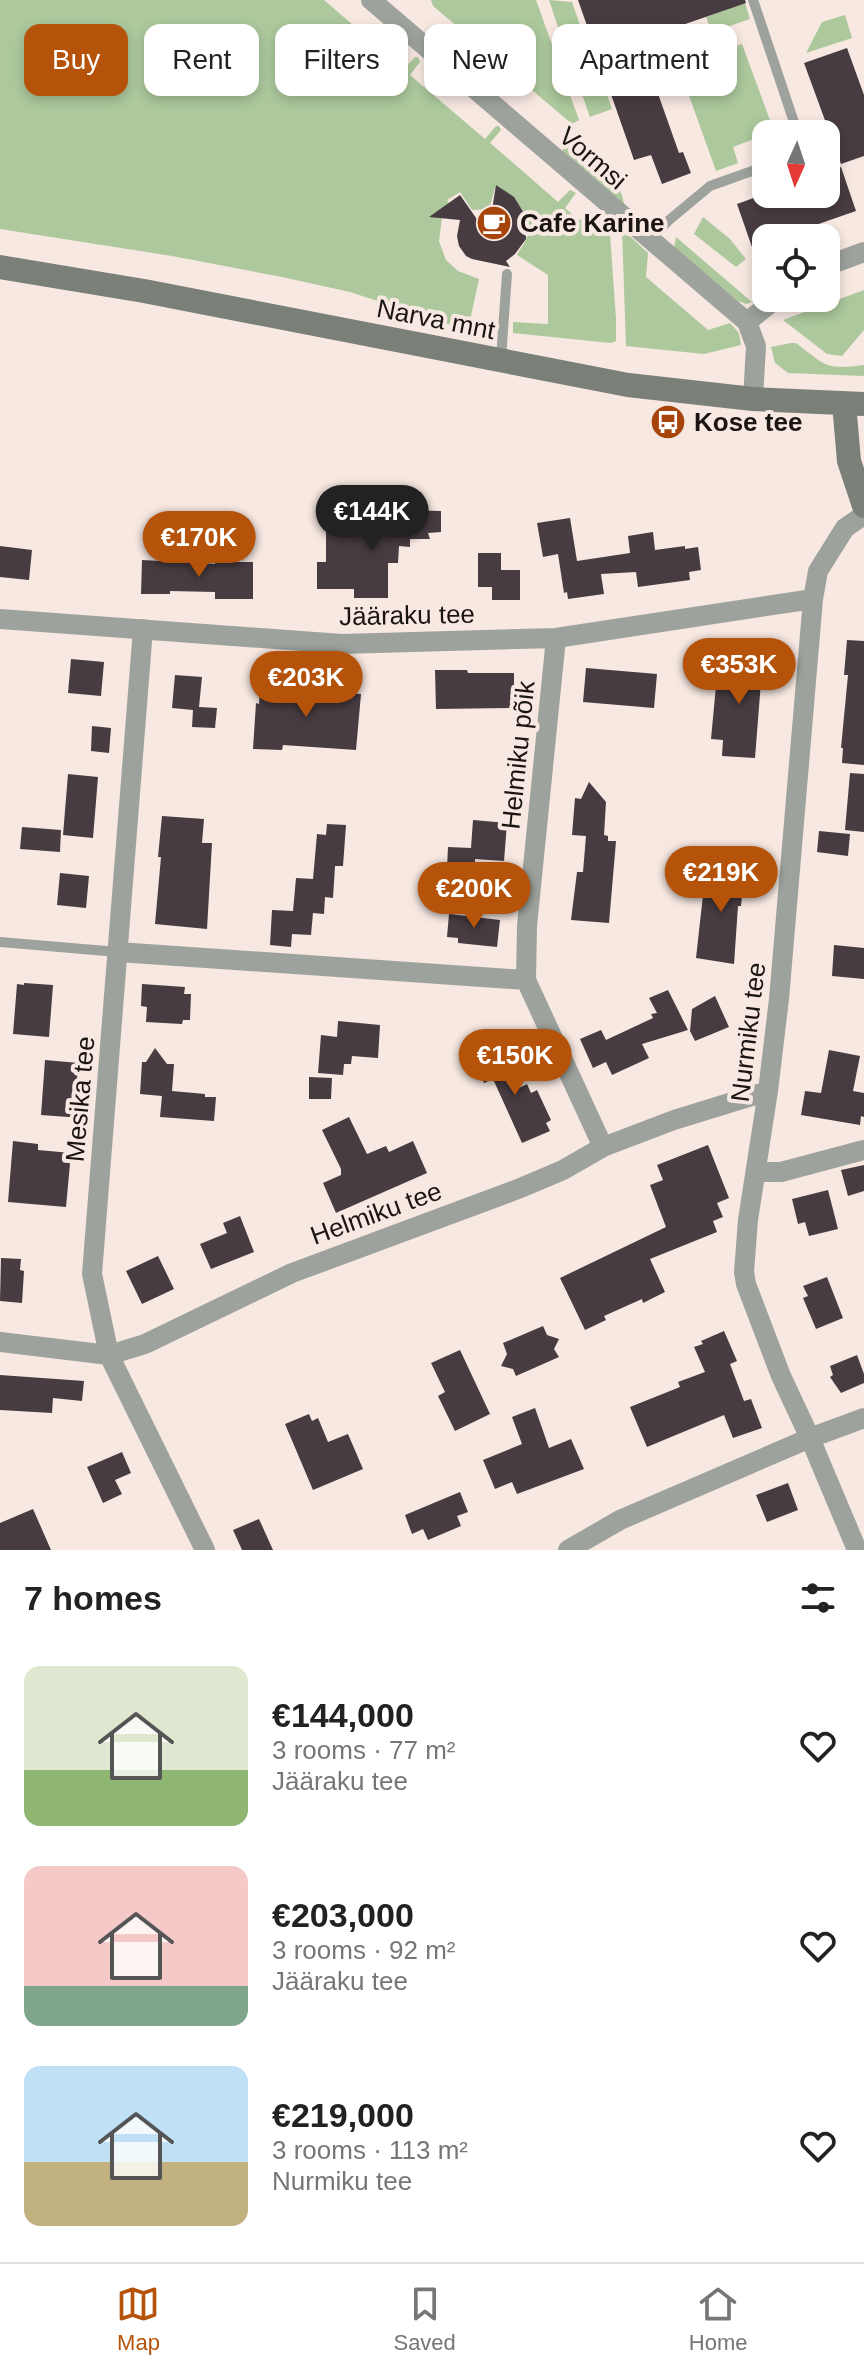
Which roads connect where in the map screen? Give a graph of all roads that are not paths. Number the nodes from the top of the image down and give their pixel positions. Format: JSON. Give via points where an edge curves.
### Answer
{"nodes":[{"id":1,"x":371,"y":0,"type":"edge"},
{"id":2,"x":753,"y":0,"type":"edge"},
{"id":3,"x":793,"y":120,"type":"edge"},
{"id":4,"x":752,"y":171,"type":"edge"},
{"id":5,"x":651,"y":239,"type":"junction"},
{"id":6,"x":864,"y":252,"type":"edge"},
{"id":7,"x":840,"y":261,"type":"edge"},
{"id":8,"x":0,"y":267,"type":"edge"},
{"id":9,"x":507,"y":274,"type":"dead end"},
{"id":10,"x":760,"y":312,"type":"edge"},
{"id":11,"x":747,"y":322,"type":"junction"},
{"id":12,"x":501,"y":360,"type":"junction"},
{"id":13,"x":753,"y":399,"type":"junction"},
{"id":14,"x":854,"y":403,"type":"edge"},
{"id":15,"x":864,"y":506,"type":"edge"},
{"id":16,"x":864,"y":515,"type":"edge"},
{"id":17,"x":813,"y":599,"type":"junction"},
{"id":18,"x":0,"y":619,"type":"edge"},
{"id":19,"x":143,"y":629,"type":"junction"},
{"id":20,"x":556,"y":638,"type":"junction"},
{"id":21,"x":0,"y":942,"type":"edge"},
{"id":22,"x":118,"y":952,"type":"junction"},
{"id":23,"x":526,"y":980,"type":"junction"},
{"id":24,"x":768,"y":1091,"type":"junction"},
{"id":25,"x":603,"y":1147,"type":"junction"},
{"id":26,"x":864,"y":1150,"type":"edge"},
{"id":27,"x":756,"y":1172,"type":"junction"},
{"id":28,"x":0,"y":1342,"type":"edge"},
{"id":29,"x":109,"y":1355,"type":"junction"},
{"id":30,"x":864,"y":1418,"type":"edge"},
{"id":31,"x":810,"y":1438,"type":"junction"},
{"id":32,"x":205,"y":1550,"type":"edge"},
{"id":33,"x":568,"y":1550,"type":"edge"},
{"id":34,"x":857,"y":1550,"type":"edge"}],
"edges":[{"from":1,"to":5,"type":"street","name":"Vormsi"},
{"from":2,"to":3,"type":"lane"},
{"from":4,"to":5,"type":"lane","via":[[710,186]]},
{"from":5,"to":11,"type":"street","name":"Vormsi"},
{"from":6,"to":7,"type":"street"},
{"from":8,"to":12,"type":"main road","name":"Narva mnt"},
{"from":9,"to":12,"type":"lane"},
{"from":10,"to":11,"type":"street"},
{"from":11,"to":13,"type":"street","via":[[756,346]]},
{"from":12,"to":13,"type":"main road","name":"Narva mnt","via":[[628,385]]},
{"from":13,"to":14,"type":"main road","name":"Narva mnt"},
{"from":14,"to":15,"type":"main road","via":[[849,461]]},
{"from":16,"to":17,"type":"street","name":"Nurmiku tee","via":[[845,528],[818,571]]},
{"from":17,"to":20,"type":"street","name":"Jääraku tee"},
{"from":17,"to":24,"type":"street","name":"Nurmiku tee"},
{"from":18,"to":19,"type":"street","name":"Jääraku tee"},
{"from":19,"to":20,"type":"street","name":"Jääraku tee","via":[[342,644]]},
{"from":19,"to":22,"type":"street","name":"Mesika tee"},
{"from":20,"to":23,"type":"street","name":"Helmiku põik"},
{"from":21,"to":22,"type":"lane"},
{"from":22,"to":23,"type":"street"},
{"from":22,"to":29,"type":"street","name":"Mesika tee","via":[[92,1274]]},
{"from":23,"to":25,"type":"street","name":"Helmiku põik"},
{"from":24,"to":25,"type":"street","name":"Helmiku tee"},
{"from":24,"to":27,"type":"street","name":"Nurmiku tee"},
{"from":25,"to":29,"type":"street","name":"Helmiku tee","via":[[563,1170],[292,1273],[145,1344]]},
{"from":26,"to":27,"type":"street","via":[[781,1172]]},
{"from":27,"to":31,"type":"street","name":"Nurmiku tee","via":[[746,1284]]},
{"from":28,"to":29,"type":"street","name":"Helmiku tee"},
{"from":29,"to":32,"type":"street","name":"Mesika tee"},
{"from":30,"to":31,"type":"street"},
{"from":31,"to":33,"type":"street","via":[[620,1520]]},
{"from":31,"to":34,"type":"street","name":"Nurmiku tee"}]}
